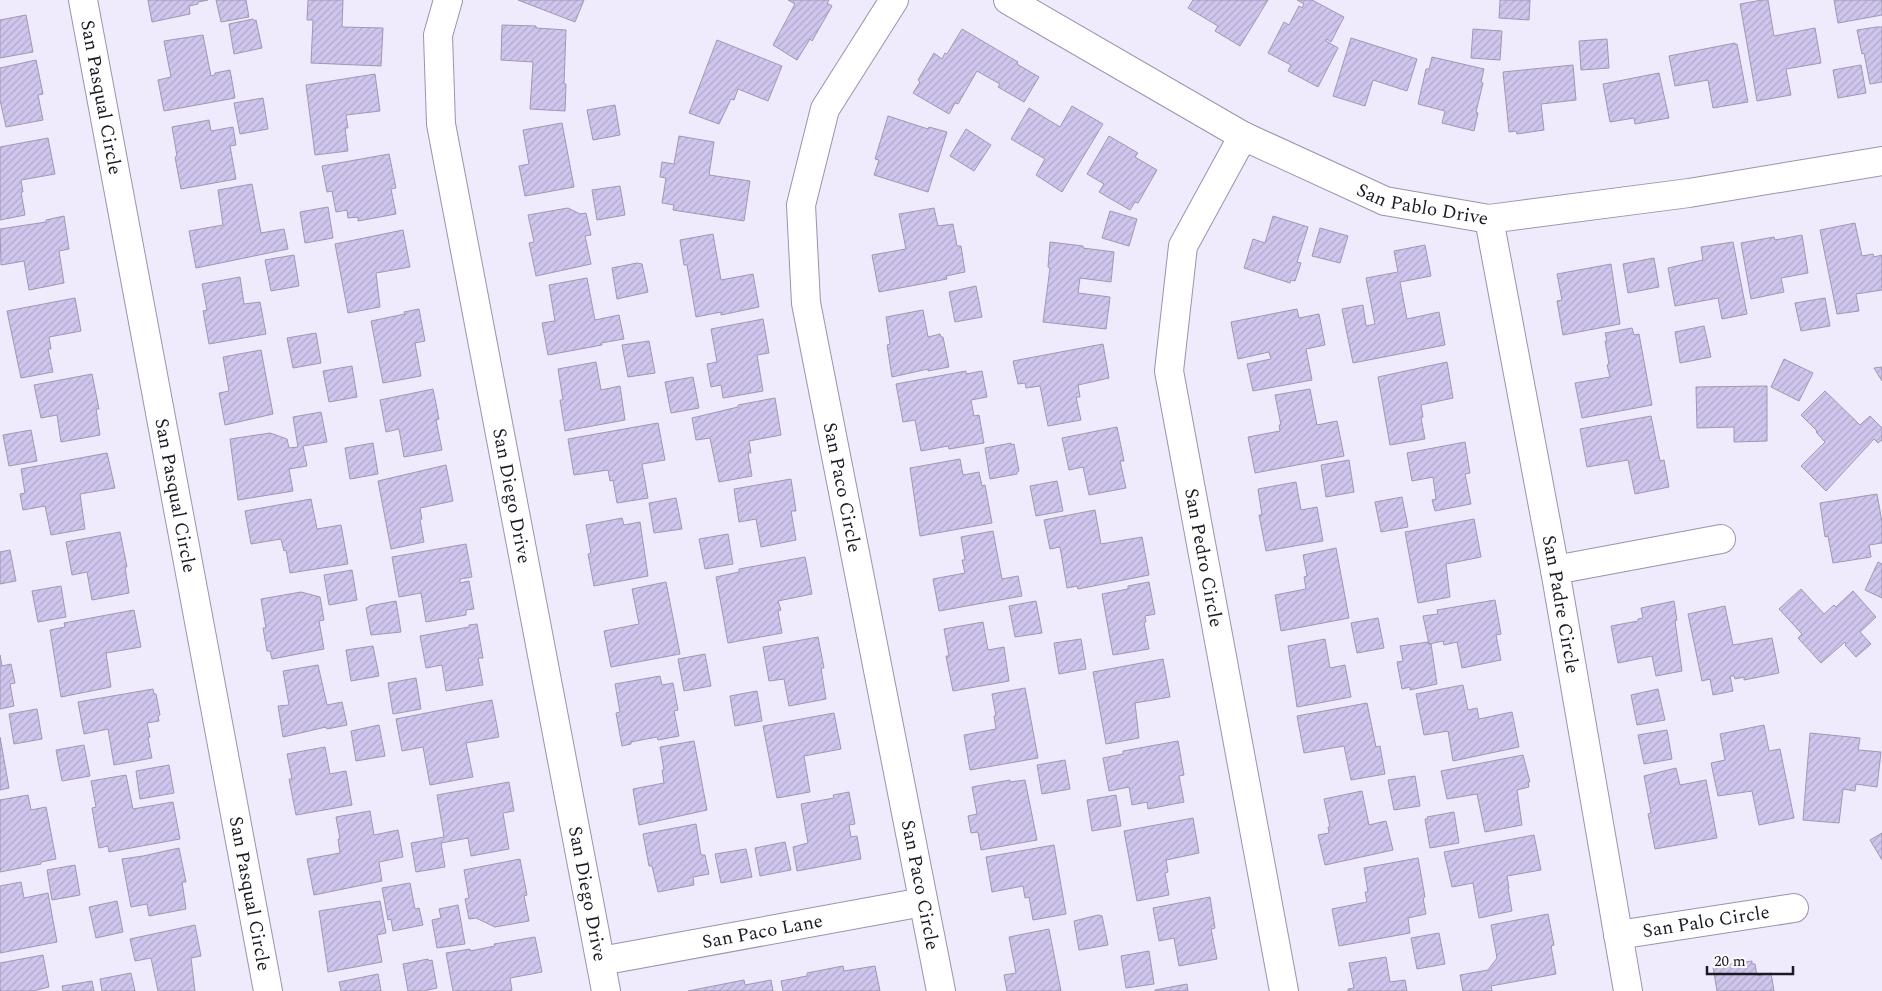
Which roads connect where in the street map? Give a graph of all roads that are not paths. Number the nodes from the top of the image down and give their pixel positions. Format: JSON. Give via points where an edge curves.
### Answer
{"nodes":[{"id":1,"x":83,"y":0,"type":"edge"},
{"id":2,"x":448,"y":0,"type":"edge"},
{"id":3,"x":894,"y":0,"type":"edge"},
{"id":4,"x":1008,"y":0,"type":"edge"},
{"id":5,"x":1244,"y":136,"type":"junction"},
{"id":6,"x":1882,"y":161,"type":"edge"},
{"id":7,"x":1489,"y":220,"type":"junction"},
{"id":8,"x":1721,"y":539,"type":"dead end"},
{"id":9,"x":1555,"y":570,"type":"junction"},
{"id":10,"x":923,"y":902,"type":"junction"},
{"id":11,"x":1794,"y":908,"type":"dead end"},
{"id":12,"x":1618,"y":935,"type":"junction"},
{"id":13,"x":601,"y":962,"type":"junction"},
{"id":14,"x":268,"y":991,"type":"edge"},
{"id":15,"x":606,"y":991,"type":"edge"},
{"id":16,"x":942,"y":991,"type":"edge"},
{"id":17,"x":1284,"y":991,"type":"edge"},
{"id":18,"x":1628,"y":991,"type":"edge"}],
"edges":[{"from":1,"to":14,"type":"street","name":"San Pasqual Circle"},
{"from":2,"to":13,"type":"street","name":"San Diego Drive","via":[[438,35],[441,124]]},
{"from":3,"to":10,"type":"street","name":"San Paco Circle","via":[[825,109],[802,205],[806,303]]},
{"from":4,"to":5,"type":"street","name":"San Pablo Drive"},
{"from":5,"to":7,"type":"street","name":"San Pablo Drive","via":[[1385,201]]},
{"from":5,"to":17,"type":"street","name":"San Pedro Circle","via":[[1183,246],[1169,371]]},
{"from":6,"to":7,"type":"street","name":"San Pablo Drive","via":[[1689,193]]},
{"from":7,"to":9,"type":"street","name":"San Padre Circle"},
{"from":8,"to":9,"type":"street"},
{"from":9,"to":12,"type":"street","name":"San Padre Circle"},
{"from":10,"to":13,"type":"street","name":"San Paco Lane"},
{"from":10,"to":16,"type":"street","name":"San Paco Circle"},
{"from":11,"to":12,"type":"street","name":"San Palo Circle"},
{"from":12,"to":18,"type":"street","name":"San Padre Circle"},
{"from":13,"to":15,"type":"street","name":"San Diego Drive"}]}
